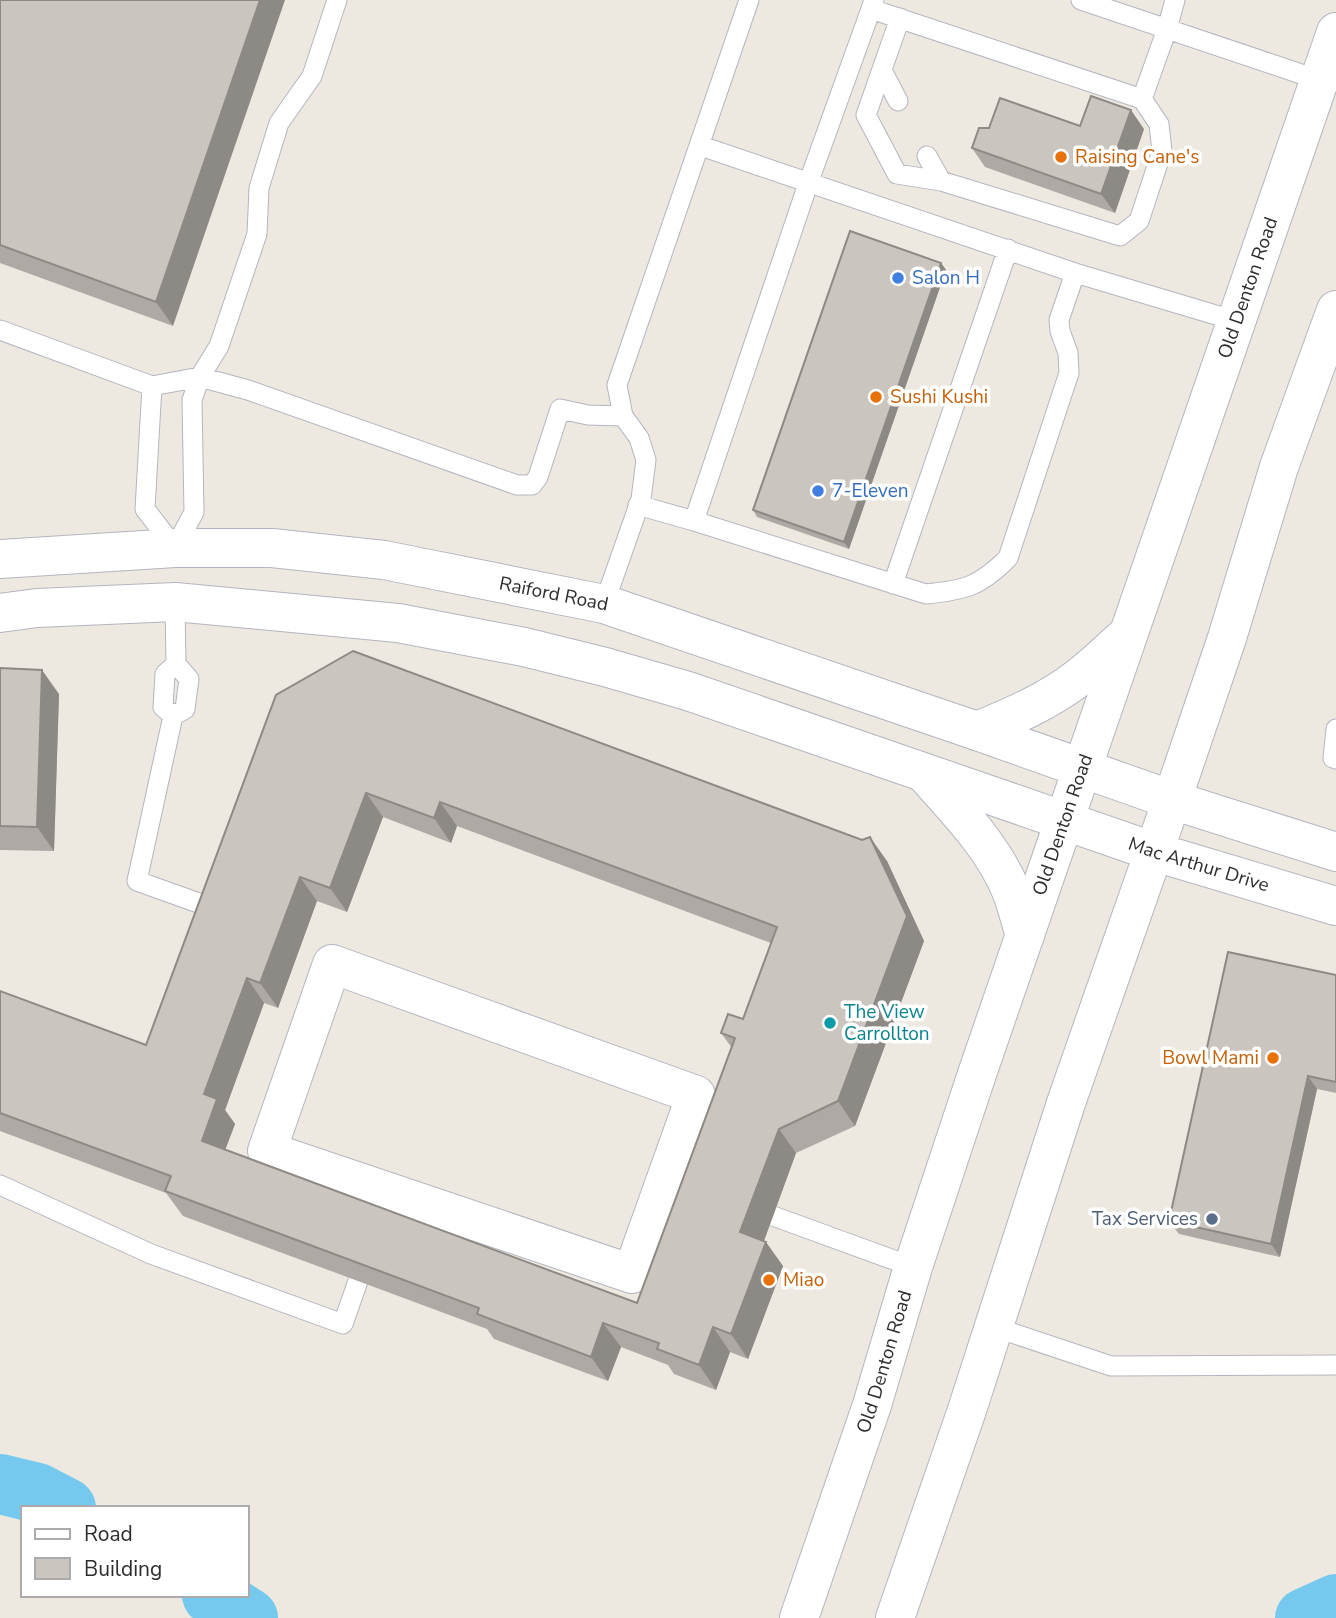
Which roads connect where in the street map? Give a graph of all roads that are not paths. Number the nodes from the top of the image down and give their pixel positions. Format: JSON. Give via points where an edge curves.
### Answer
{"nodes":[{"id":1,"x":337,"y":0,"type":"edge"},
{"id":2,"x":749,"y":0,"type":"edge"},
{"id":3,"x":1081,"y":0,"type":"edge"},
{"id":4,"x":1175,"y":0,"type":"edge"},
{"id":5,"x":873,"y":4,"type":"edge"},
{"id":6,"x":900,"y":18,"type":"junction"},
{"id":7,"x":1167,"y":29,"type":"junction"},
{"id":8,"x":1336,"y":32,"type":"edge"},
{"id":9,"x":883,"y":72,"type":"junction"},
{"id":10,"x":1319,"y":80,"type":"junction"},
{"id":11,"x":1142,"y":99,"type":"junction"},
{"id":12,"x":898,"y":101,"type":"dead end"},
{"id":13,"x":701,"y":146,"type":"junction"},
{"id":14,"x":927,"y":156,"type":"dead end"},
{"id":15,"x":809,"y":181,"type":"junction"},
{"id":16,"x":941,"y":181,"type":"junction"},
{"id":17,"x":1008,"y":249,"type":"junction"},
{"id":18,"x":1075,"y":273,"type":"junction"},
{"id":19,"x":1336,"y":310,"type":"edge"},
{"id":20,"x":1236,"y":321,"type":"junction"},
{"id":21,"x":0,"y":330,"type":"edge"},
{"id":22,"x":200,"y":377,"type":"junction"},
{"id":23,"x":152,"y":386,"type":"junction"},
{"id":24,"x":623,"y":416,"type":"junction"},
{"id":25,"x":638,"y":505,"type":"junction"},
{"id":26,"x":694,"y":521,"type":"junction"},
{"id":27,"x":174,"y":548,"type":"junction"},
{"id":28,"x":0,"y":559,"type":"edge"},
{"id":29,"x":894,"y":583,"type":"junction"},
{"id":30,"x":175,"y":602,"type":"junction"},
{"id":31,"x":604,"y":604,"type":"junction"},
{"id":32,"x":0,"y":613,"type":"edge"},
{"id":33,"x":1129,"y":633,"type":"junction"},
{"id":34,"x":1336,"y":729,"type":"edge"},
{"id":35,"x":977,"y":731,"type":"junction"},
{"id":36,"x":1336,"y":759,"type":"edge"},
{"id":37,"x":1082,"y":769,"type":"junction"},
{"id":38,"x":924,"y":773,"type":"junction"},
{"id":39,"x":1172,"y":800,"type":"junction"},
{"id":40,"x":1065,"y":821,"type":"junction"},
{"id":41,"x":1155,"y":852,"type":"junction"},
{"id":42,"x":1336,"y":852,"type":"edge"},
{"id":43,"x":207,"y":906,"type":"edge"},
{"id":44,"x":1336,"y":906,"type":"edge"},
{"id":45,"x":1025,"y":935,"type":"junction"},
{"id":46,"x":0,"y":1185,"type":"edge"},
{"id":47,"x":773,"y":1216,"type":"dead end"},
{"id":48,"x":647,"y":1236,"type":"joint"},
{"id":49,"x":913,"y":1268,"type":"junction"},
{"id":50,"x":358,"y":1281,"type":"edge"},
{"id":51,"x":993,"y":1327,"type":"junction"},
{"id":52,"x":1336,"y":1365,"type":"edge"},
{"id":53,"x":799,"y":1618,"type":"edge"},
{"id":54,"x":895,"y":1618,"type":"edge"}],
"edges":[{"from":1,"to":22,"type":"lane","via":[[312,76],[279,123],[259,188],[257,234],[219,346]]},
{"from":2,"to":13,"type":"lane"},
{"from":3,"to":7,"type":"lane"},
{"from":4,"to":7,"type":"lane"},
{"from":5,"to":6,"type":"lane"},
{"from":5,"to":15,"type":"lane"},
{"from":6,"to":9,"type":"lane"},
{"from":6,"to":11,"type":"lane"},
{"from":7,"to":10,"type":"lane"},
{"from":7,"to":11,"type":"lane"},
{"from":8,"to":10,"type":"street","name":"Old Denton Road"},
{"from":9,"to":12,"type":"lane"},
{"from":9,"to":16,"type":"lane","via":[[866,115],[897,174]]},
{"from":10,"to":20,"type":"street","name":"Old Denton Road"},
{"from":11,"to":16,"type":"lane","via":[[1158,124],[1162,151],[1139,221],[1120,236]]},
{"from":13,"to":15,"type":"lane"},
{"from":13,"to":24,"type":"lane","via":[[617,385]]},
{"from":14,"to":16,"type":"lane"},
{"from":15,"to":17,"type":"lane"},
{"from":15,"to":26,"type":"lane"},
{"from":17,"to":18,"type":"lane"},
{"from":17,"to":29,"type":"lane"},
{"from":18,"to":20,"type":"lane"},
{"from":18,"to":29,"type":"lane","via":[[1059,320],[1069,373],[1008,558],[990,576],[963,590],[926,594]]},
{"from":19,"to":39,"type":"street","via":[[1279,467]]},
{"from":20,"to":33,"type":"street","name":"Old Denton Road"},
{"from":21,"to":23,"type":"lane"},
{"from":22,"to":23,"type":"lane"},
{"from":22,"to":24,"type":"lane","via":[[517,485],[532,485],[538,477],[560,409]]},
{"from":22,"to":27,"type":"lane","via":[[192,400],[194,512]]},
{"from":23,"to":27,"type":"lane","via":[[145,509]]},
{"from":24,"to":25,"type":"lane","via":[[639,438],[646,460]]},
{"from":25,"to":26,"type":"lane"},
{"from":25,"to":31,"type":"lane"},
{"from":26,"to":29,"type":"lane"},
{"from":27,"to":28,"type":"street","name":"Raiford Road"},
{"from":27,"to":30,"type":"street"},
{"from":27,"to":31,"type":"street","name":"Raiford Road","via":[[272,548],[384,560]]},
{"from":30,"to":32,"type":"street"},
{"from":30,"to":38,"type":"street","via":[[398,623],[524,647],[688,691]]},
{"from":30,"to":43,"type":"lane","via":[[176,664],[189,679],[185,709],[173,716],[137,881]]},
{"from":31,"to":35,"type":"street","name":"Raiford Road"},
{"from":33,"to":35,"type":"street","via":[[1050,697]]},
{"from":33,"to":37,"type":"street","name":"Old Denton Road"},
{"from":34,"to":36,"type":"lane"},
{"from":35,"to":37,"type":"street","name":"Raiford Road"},
{"from":37,"to":39,"type":"street"},
{"from":37,"to":40,"type":"street","name":"Old Denton Road"},
{"from":38,"to":40,"type":"street"},
{"from":38,"to":45,"type":"street","via":[[974,828],[1011,891]]},
{"from":39,"to":41,"type":"street"},
{"from":39,"to":42,"type":"street"},
{"from":40,"to":41,"type":"street","name":"Mac Arthur Drive"},
{"from":40,"to":45,"type":"street","name":"Old Denton Road"},
{"from":41,"to":44,"type":"street","name":"Mac Arthur Drive"},
{"from":41,"to":51,"type":"street"},
{"from":45,"to":49,"type":"street","name":"Old Denton Road"},
{"from":46,"to":50,"type":"lane","via":[[151,1254],[343,1324]]},
{"from":47,"to":49,"type":"lane"},
{"from":48,"to":48,"type":"street","via":[[696,1096],[332,964],[267,1151],[632,1274]]},
{"from":49,"to":53,"type":"street","name":"Old Denton Road"},
{"from":51,"to":52,"type":"lane","via":[[1111,1366]]},
{"from":51,"to":54,"type":"street"}]}
